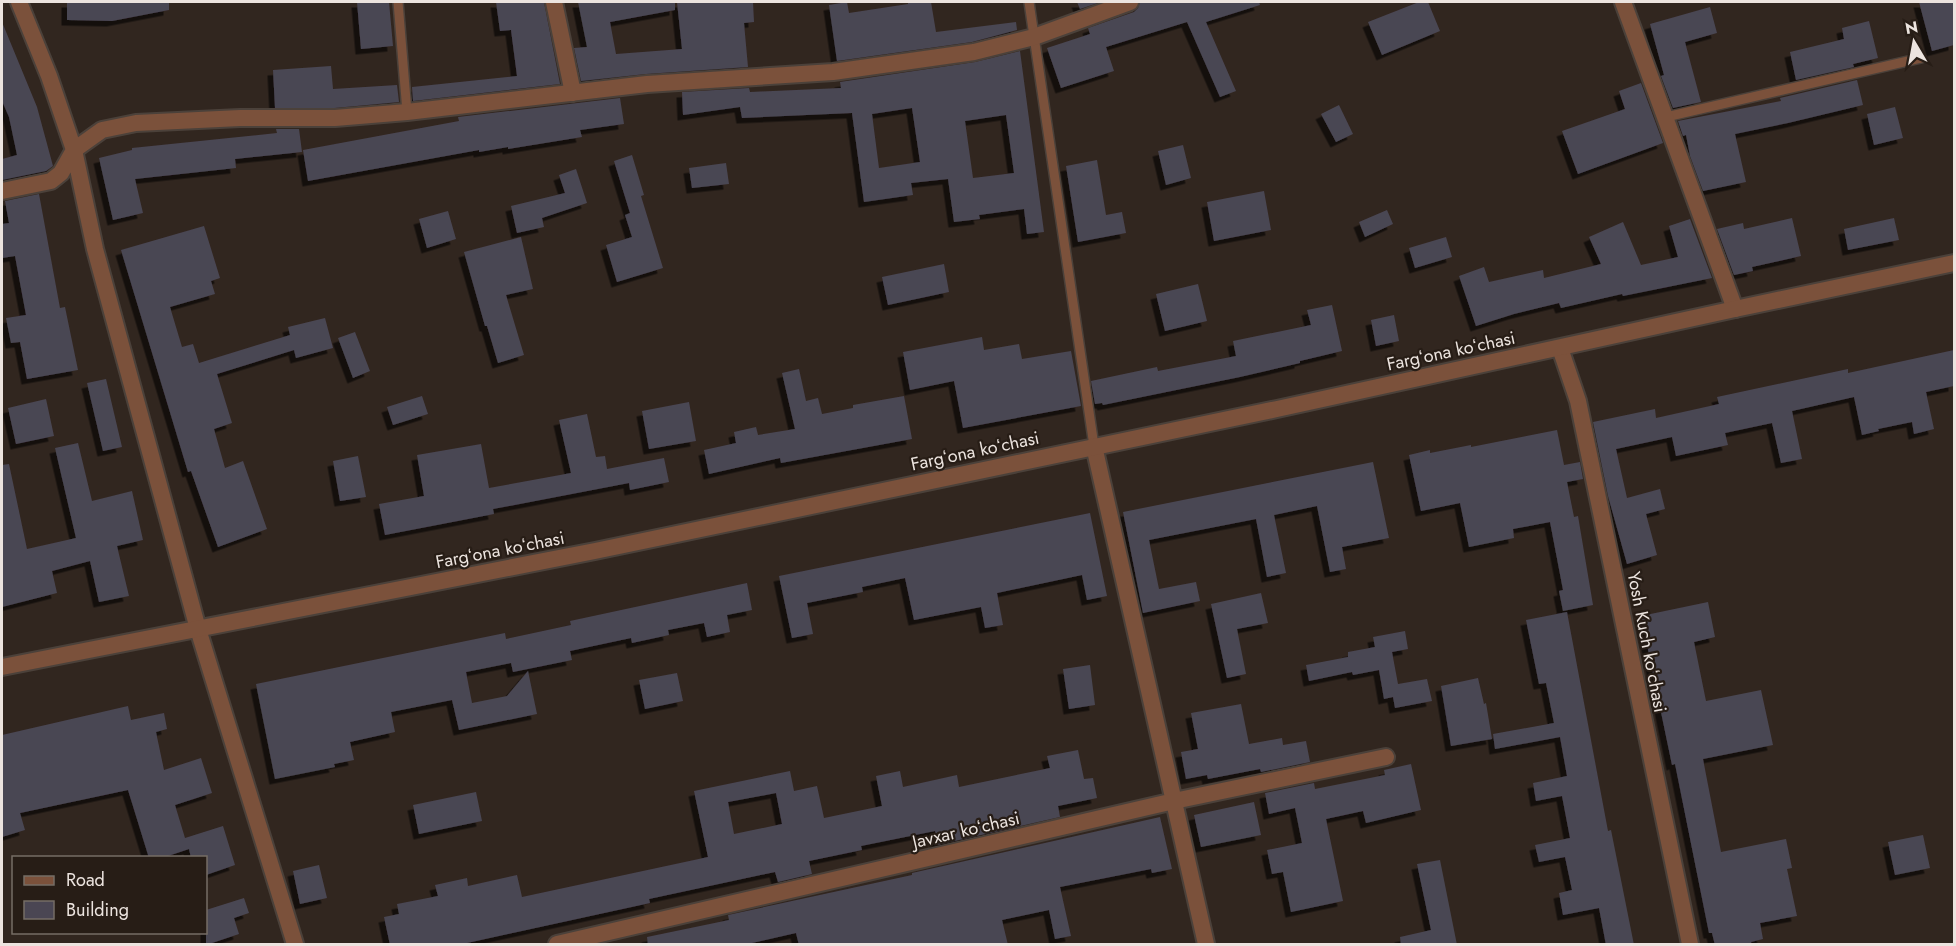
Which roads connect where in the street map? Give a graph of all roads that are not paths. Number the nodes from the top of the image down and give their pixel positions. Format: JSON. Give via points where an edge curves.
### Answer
{"nodes":[{"id":1,"x":20,"y":2,"type":"edge"},
{"id":2,"x":398,"y":2,"type":"edge"},
{"id":3,"x":554,"y":2,"type":"edge"},
{"id":4,"x":1029,"y":2,"type":"edge"},
{"id":5,"x":1130,"y":2,"type":"edge"},
{"id":6,"x":1623,"y":2,"type":"edge"},
{"id":7,"x":1034,"y":37,"type":"junction"},
{"id":8,"x":1921,"y":58,"type":"dead end"},
{"id":9,"x":573,"y":93,"type":"junction"},
{"id":10,"x":407,"y":112,"type":"junction"},
{"id":11,"x":1666,"y":117,"type":"junction"},
{"id":12,"x":74,"y":150,"type":"junction"},
{"id":13,"x":2,"y":191,"type":"edge"},
{"id":14,"x":1954,"y":263,"type":"edge"},
{"id":15,"x":1735,"y":309,"type":"junction"},
{"id":16,"x":1560,"y":348,"type":"junction"},
{"id":17,"x":1094,"y":446,"type":"junction"},
{"id":18,"x":198,"y":629,"type":"junction"},
{"id":19,"x":2,"y":667,"type":"edge"},
{"id":20,"x":1386,"y":757,"type":"dead end"},
{"id":21,"x":1174,"y":801,"type":"junction"},
{"id":22,"x":295,"y":945,"type":"edge"},
{"id":23,"x":557,"y":945,"type":"edge"},
{"id":24,"x":1206,"y":945,"type":"edge"},
{"id":25,"x":1690,"y":945,"type":"edge"}],
"edges":[{"from":1,"to":12,"type":"street"},
{"from":2,"to":10,"type":"lane"},
{"from":3,"to":9,"type":"street"},
{"from":4,"to":7,"type":"lane"},
{"from":5,"to":7,"type":"street"},
{"from":6,"to":11,"type":"street"},
{"from":7,"to":9,"type":"street","via":[[974,52],[833,72],[647,84]]},
{"from":7,"to":17,"type":"lane"},
{"from":8,"to":11,"type":"lane"},
{"from":9,"to":10,"type":"street"},
{"from":10,"to":12,"type":"street","via":[[335,118],[136,123],[102,130]]},
{"from":11,"to":15,"type":"street"},
{"from":12,"to":13,"type":"street","via":[[61,173],[51,181]]},
{"from":12,"to":18,"type":"street","via":[[95,249]]},
{"from":14,"to":15,"type":"street","name":"Fargʻona koʻchasi"},
{"from":15,"to":16,"type":"street","name":"Fargʻona koʻchasi"},
{"from":16,"to":17,"type":"street","name":"Fargʻona koʻchasi"},
{"from":16,"to":25,"type":"street","name":"Yosh Kuch koʻchasi","via":[[1578,401]]},
{"from":17,"to":18,"type":"street","name":"Fargʻona koʻchasi","via":[[595,551]]},
{"from":17,"to":21,"type":"street"},
{"from":18,"to":19,"type":"street","name":"Fargʻona koʻchasi"},
{"from":18,"to":22,"type":"street"},
{"from":20,"to":21,"type":"street","name":"Javxar koʻchasi"},
{"from":21,"to":23,"type":"street","name":"Javxar koʻchasi"},
{"from":21,"to":24,"type":"street"}]}
